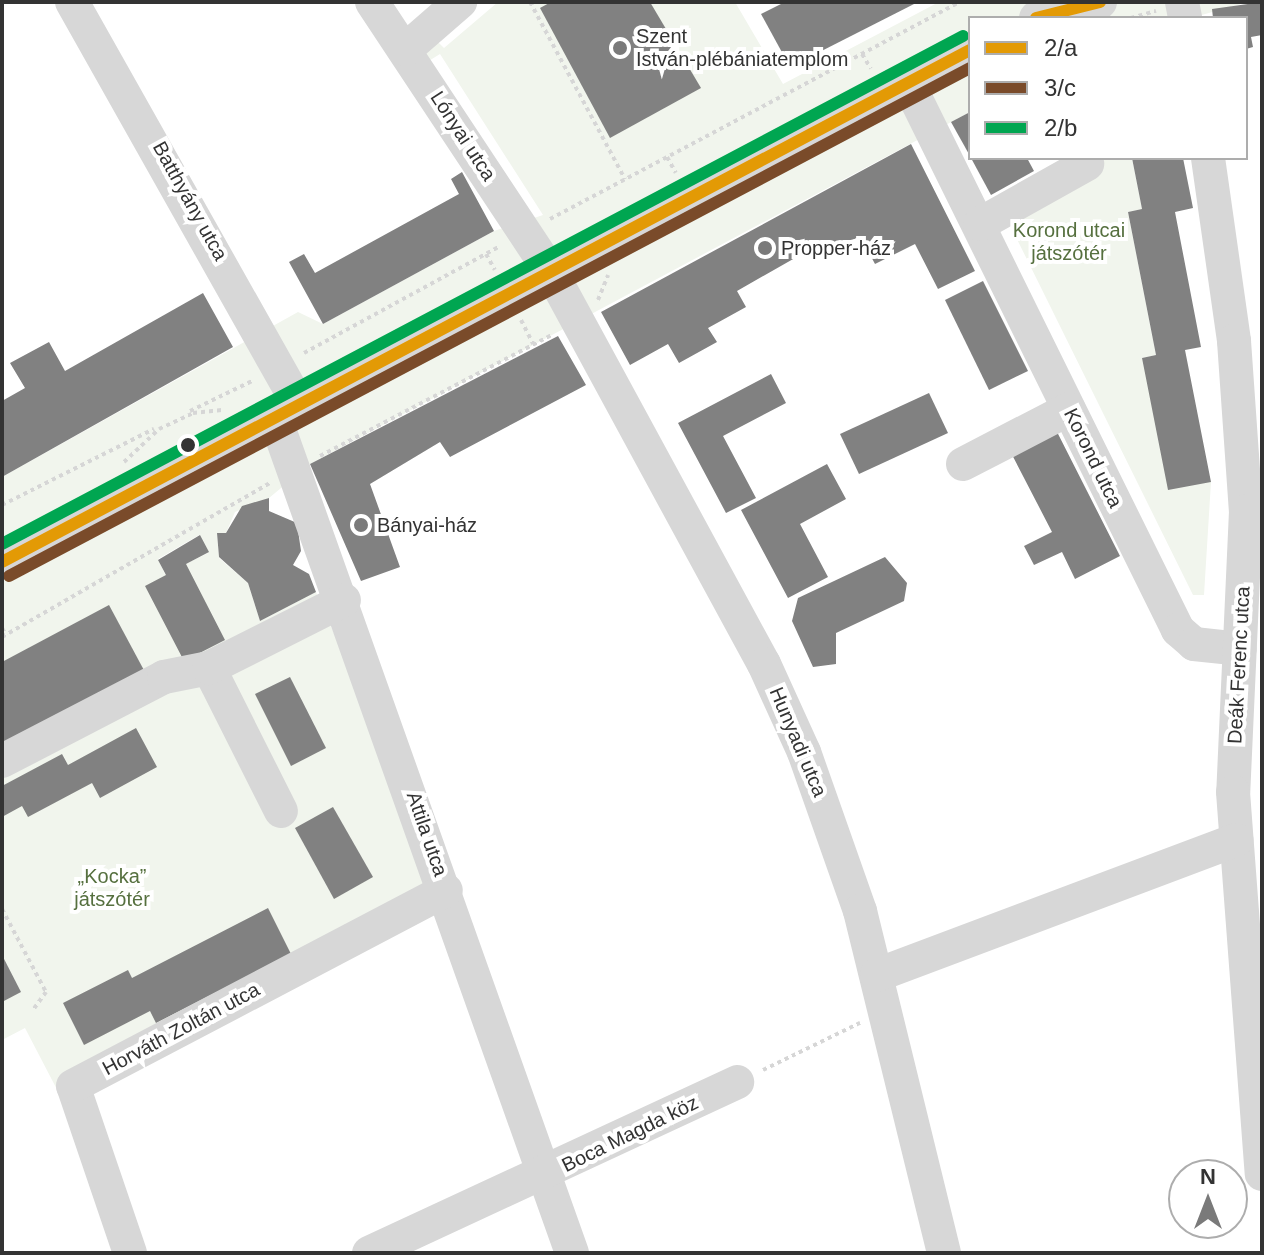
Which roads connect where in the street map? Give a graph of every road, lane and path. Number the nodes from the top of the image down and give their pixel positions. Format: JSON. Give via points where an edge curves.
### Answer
{"nodes":[{"id":1,"x":72,"y":2,"type":"edge"},
{"id":2,"x":372,"y":2,"type":"edge"},
{"id":3,"x":460,"y":2,"type":"edge"},
{"id":4,"x":530,"y":2,"type":"edge"},
{"id":5,"x":959,"y":2,"type":"edge"},
{"id":6,"x":1100,"y":2,"type":"edge"},
{"id":7,"x":1044,"y":16,"type":"edge"},
{"id":8,"x":406,"y":49,"type":"junction"},
{"id":9,"x":968,"y":51,"type":"edge"},
{"id":10,"x":908,"y":83,"type":"junction"},
{"id":11,"x":1208,"y":160,"type":"edge"},
{"id":12,"x":1087,"y":164,"type":"dead end"},
{"id":13,"x":625,"y":179,"type":"junction"},
{"id":14,"x":980,"y":224,"type":"junction"},
{"id":15,"x":526,"y":232,"type":"junction"},
{"id":16,"x":617,"y":264,"type":"dead end"},
{"id":17,"x":551,"y":272,"type":"junction"},
{"id":18,"x":580,"y":320,"type":"junction"},
{"id":19,"x":279,"y":367,"type":"junction"},
{"id":20,"x":237,"y":403,"type":"dead end"},
{"id":21,"x":1069,"y":409,"type":"junction"},
{"id":22,"x":287,"y":411,"type":"junction"},
{"id":23,"x":963,"y":464,"type":"dead end"},
{"id":24,"x":120,"y":465,"type":"dead end"},
{"id":25,"x":294,"y":470,"type":"junction"},
{"id":26,"x":2,"y":505,"type":"edge"},
{"id":27,"x":2,"y":562,"type":"edge"},
{"id":28,"x":344,"y":600,"type":"junction"},
{"id":29,"x":2,"y":628,"type":"edge"},
{"id":30,"x":4,"y":636,"type":"edge"},
{"id":31,"x":1240,"y":649,"type":"junction"},
{"id":32,"x":209,"y":668,"type":"junction"},
{"id":33,"x":2,"y":761,"type":"edge"},
{"id":34,"x":281,"y":811,"type":"dead end"},
{"id":35,"x":1245,"y":856,"type":"edge"},
{"id":36,"x":446,"y":890,"type":"junction"},
{"id":37,"x":2,"y":909,"type":"edge"},
{"id":38,"x":877,"y":975,"type":"junction"},
{"id":39,"x":33,"y":1010,"type":"dead end"},
{"id":40,"x":887,"y":1010,"type":"junction"},
{"id":41,"x":737,"y":1082,"type":"joint"},
{"id":42,"x":1262,"y":1174,"type":"edge"},
{"id":43,"x":545,"y":1175,"type":"junction"},
{"id":44,"x":130,"y":1253,"type":"edge"},
{"id":45,"x":369,"y":1253,"type":"edge"},
{"id":46,"x":572,"y":1253,"type":"edge"},
{"id":47,"x":944,"y":1253,"type":"edge"}],
"edges":[{"from":1,"to":19,"type":"street","name":"Batthyány utca"},
{"from":2,"to":8,"type":"street","name":"Lónyai utca"},
{"from":3,"to":8,"type":"street"},
{"from":4,"to":13,"type":"path"},
{"from":5,"to":13,"type":"path"},
{"from":6,"to":7,"type":"street"},
{"from":8,"to":15,"type":"street","name":"Lónyai utca"},
{"from":9,"to":10,"type":"street"},
{"from":10,"to":14,"type":"street","name":"Korond utca"},
{"from":10,"to":17,"type":"street"},
{"from":11,"to":31,"type":"street","name":"Deák Ferenc utca","via":[[1234,341],[1246,500]]},
{"from":12,"to":14,"type":"street"},
{"from":13,"to":15,"type":"path"},
{"from":14,"to":21,"type":"street","name":"Korond utca"},
{"from":15,"to":17,"type":"street","name":"Lónyai utca"},
{"from":15,"to":19,"type":"path"},
{"from":16,"to":18,"type":"path"},
{"from":17,"to":18,"type":"street","name":"Hunyadi utca"},
{"from":17,"to":22,"type":"street"},
{"from":18,"to":25,"type":"path"},
{"from":18,"to":38,"type":"street","name":"Hunyadi utca","via":[[680,499],[804,752]]},
{"from":19,"to":22,"type":"street","name":"Batthyány utca"},
{"from":19,"to":26,"type":"path"},
{"from":20,"to":24,"type":"path","via":[[159,429]]},
{"from":21,"to":23,"type":"street"},
{"from":21,"to":31,"type":"street","name":"Korond utca","via":[[1178,630],[1194,644]]},
{"from":22,"to":25,"type":"street","name":"Attila utca"},
{"from":22,"to":27,"type":"street"},
{"from":25,"to":28,"type":"street","name":"Attila utca"},
{"from":25,"to":30,"type":"path"},
{"from":28,"to":32,"type":"street"},
{"from":28,"to":36,"type":"street","name":"Attila utca"},
{"from":29,"to":30,"type":"path"},
{"from":31,"to":35,"type":"street","name":"Deák Ferenc utca"},
{"from":32,"to":33,"type":"street","via":[[164,677]]},
{"from":32,"to":34,"type":"street"},
{"from":35,"to":38,"type":"street"},
{"from":35,"to":42,"type":"street","name":"Deák Ferenc utca"},
{"from":36,"to":43,"type":"street","name":"Attila utca"},
{"from":36,"to":44,"type":"street","name":"Horváth Zoltán utca","via":[[73,1086]]},
{"from":37,"to":39,"type":"path","via":[[46,992]]},
{"from":38,"to":40,"type":"street","name":"Hunyadi utca"},
{"from":40,"to":41,"type":"path"},
{"from":40,"to":47,"type":"street","name":"Hunyadi utca"},
{"from":41,"to":43,"type":"street","name":"Boca Magda köz"},
{"from":43,"to":45,"type":"street","name":"Boca Magda köz"},
{"from":43,"to":46,"type":"street","name":"Attila utca"}]}
